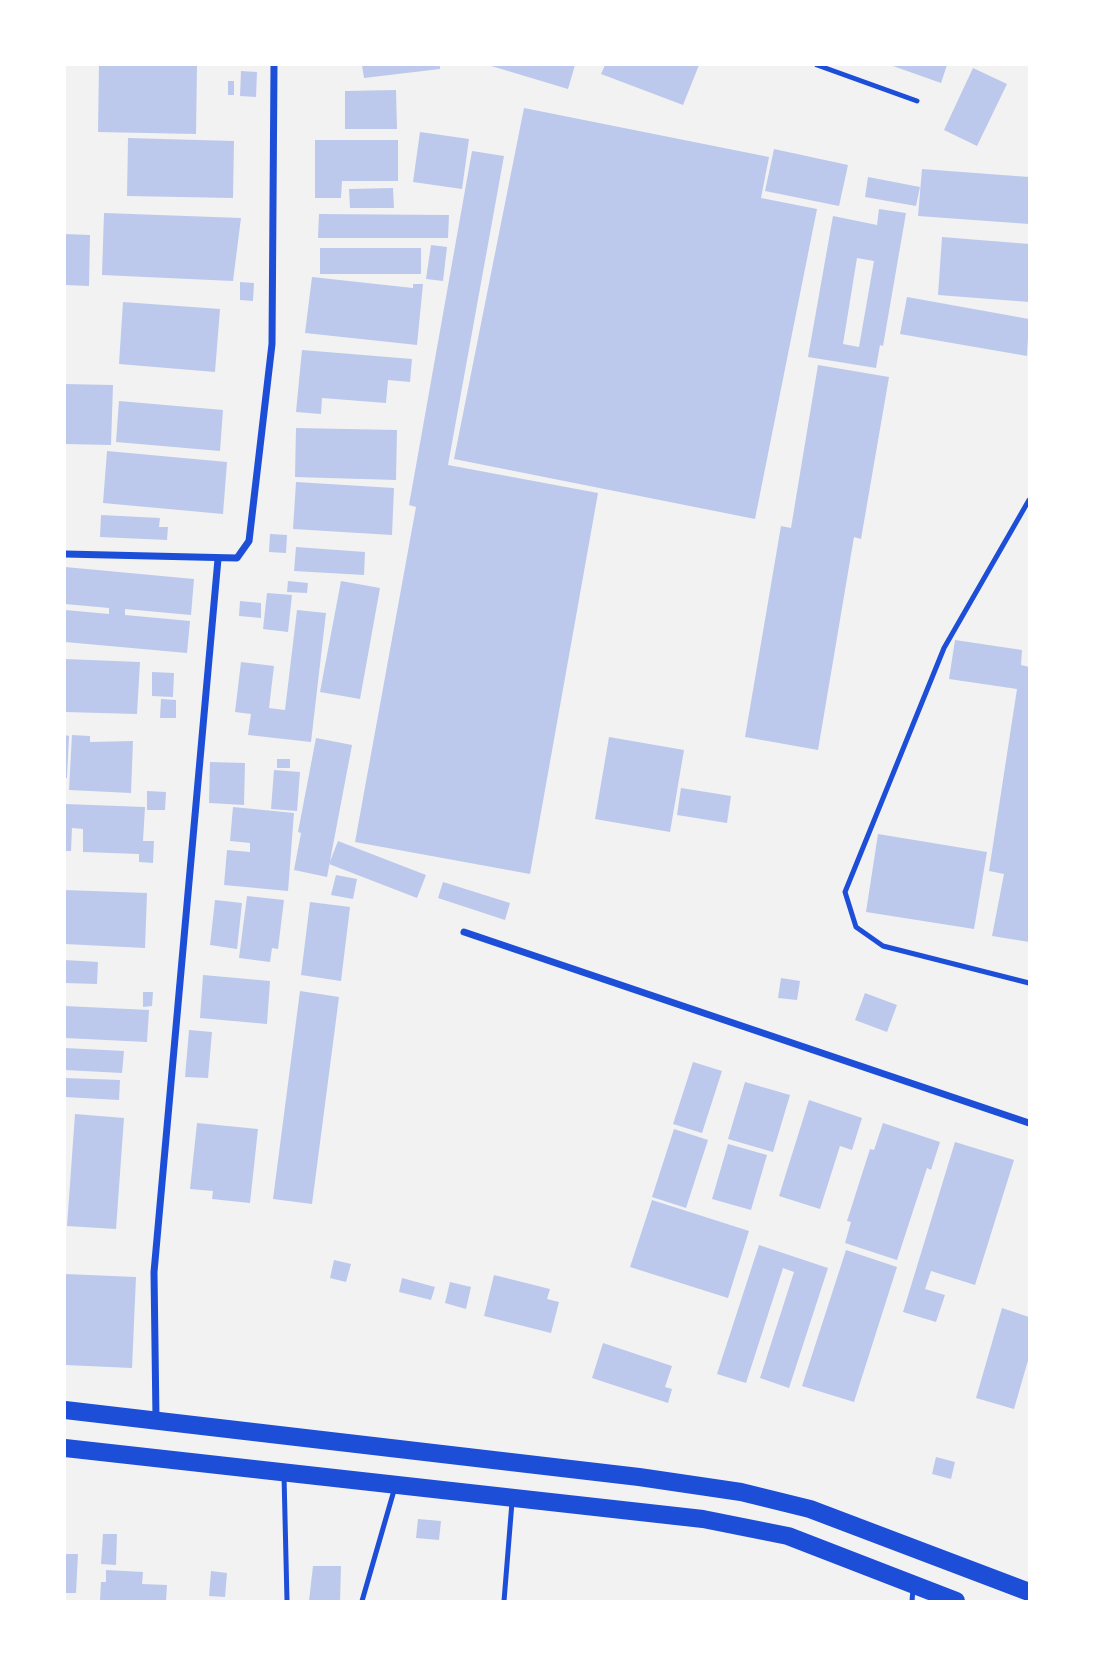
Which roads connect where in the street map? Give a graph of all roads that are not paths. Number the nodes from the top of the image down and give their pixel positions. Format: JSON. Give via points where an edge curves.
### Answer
{"nodes":[{"id":1,"x":274,"y":65,"type":"edge"},
{"id":2,"x":817,"y":65,"type":"edge"},
{"id":3,"x":917,"y":101,"type":"dead end"},
{"id":4,"x":1029,"y":500,"type":"edge"},
{"id":5,"x":65,"y":554,"type":"edge"},
{"id":6,"x":218,"y":559,"type":"junction"},
{"id":7,"x":464,"y":932,"type":"dead end"},
{"id":8,"x":1029,"y":983,"type":"edge"},
{"id":9,"x":1029,"y":1123,"type":"edge"},
{"id":10,"x":65,"y":1410,"type":"edge"},
{"id":11,"x":156,"y":1419,"type":"junction"},
{"id":12,"x":65,"y":1448,"type":"edge"},
{"id":13,"x":284,"y":1472,"type":"junction"},
{"id":14,"x":395,"y":1486,"type":"junction"},
{"id":15,"x":512,"y":1499,"type":"junction"},
{"id":16,"x":914,"y":1582,"type":"junction"},
{"id":17,"x":1029,"y":1592,"type":"edge"},
{"id":18,"x":287,"y":1601,"type":"edge"},
{"id":19,"x":362,"y":1601,"type":"edge"},
{"id":20,"x":504,"y":1601,"type":"edge"},
{"id":21,"x":912,"y":1601,"type":"edge"},
{"id":22,"x":956,"y":1601,"type":"edge"}],
"edges":[{"from":1,"to":6,"type":"street","via":[[272,344],[249,541],[237,558]]},
{"from":2,"to":3,"type":"lane"},
{"from":4,"to":8,"type":"lane","via":[[944,648],[845,892],[856,927],[883,946]]},
{"from":5,"to":6,"type":"street"},
{"from":6,"to":11,"type":"street","via":[[154,1272]]},
{"from":7,"to":9,"type":"street"},
{"from":10,"to":11,"type":"main road"},
{"from":11,"to":17,"type":"main road","via":[[741,1492],[810,1509]]},
{"from":12,"to":13,"type":"main road"},
{"from":13,"to":14,"type":"main road"},
{"from":13,"to":18,"type":"lane"},
{"from":14,"to":15,"type":"main road"},
{"from":14,"to":19,"type":"lane"},
{"from":15,"to":16,"type":"main road","via":[[703,1519],[788,1536]]},
{"from":15,"to":20,"type":"lane"},
{"from":16,"to":21,"type":"lane"},
{"from":16,"to":22,"type":"main road"}]}
